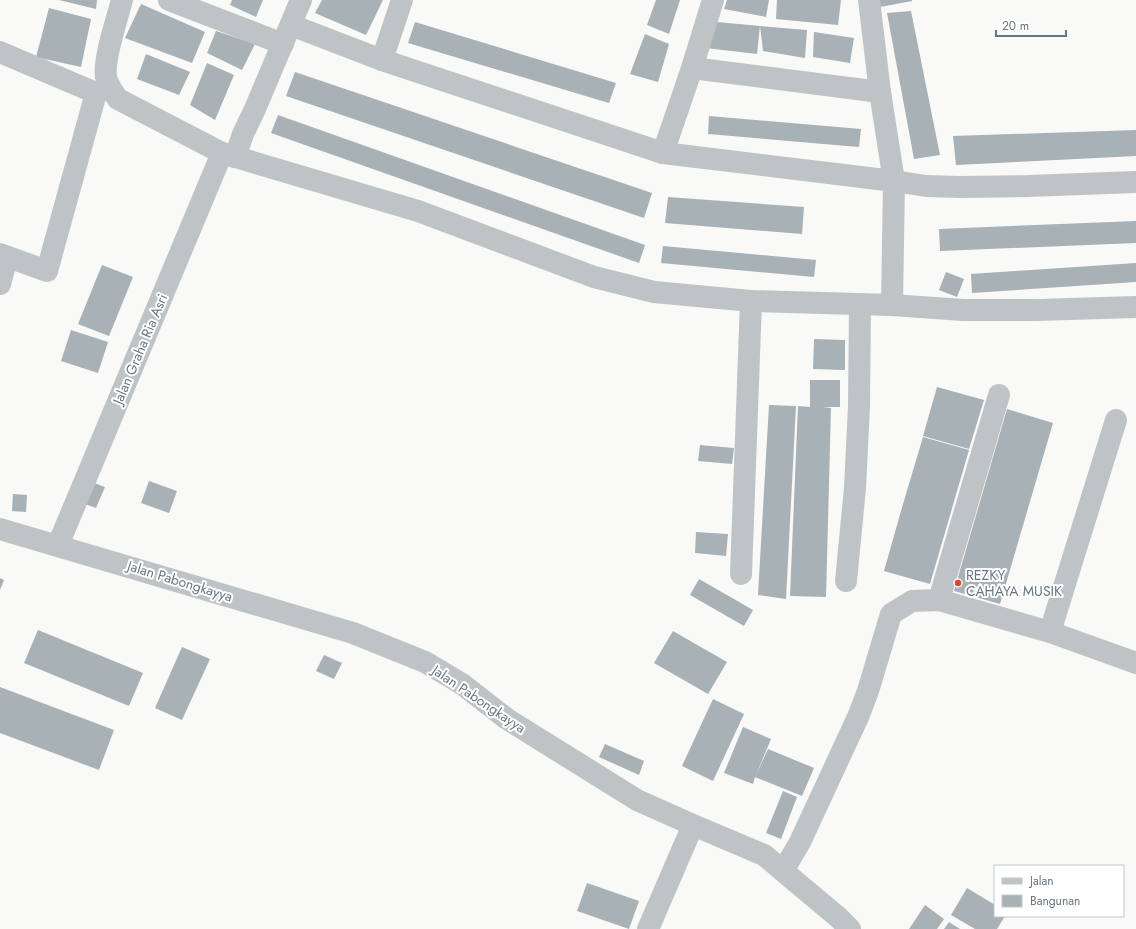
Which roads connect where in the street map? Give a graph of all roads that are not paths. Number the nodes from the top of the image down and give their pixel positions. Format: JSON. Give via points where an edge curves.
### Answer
{"nodes":[{"id":1,"x":122,"y":0,"type":"edge"},
{"id":2,"x":169,"y":0,"type":"edge"},
{"id":3,"x":302,"y":0,"type":"edge"},
{"id":4,"x":402,"y":0,"type":"edge"},
{"id":5,"x":713,"y":0,"type":"edge"},
{"id":6,"x":869,"y":0,"type":"edge"},
{"id":7,"x":291,"y":25,"type":"junction"},
{"id":8,"x":283,"y":44,"type":"junction"},
{"id":9,"x":0,"y":52,"type":"edge"},
{"id":10,"x":382,"y":60,"type":"junction"},
{"id":11,"x":692,"y":68,"type":"junction"},
{"id":12,"x":880,"y":92,"type":"junction"},
{"id":13,"x":663,"y":153,"type":"junction"},
{"id":14,"x":228,"y":155,"type":"junction"},
{"id":15,"x":894,"y":182,"type":"junction"},
{"id":16,"x":1136,"y":182,"type":"edge"},
{"id":17,"x":4,"y":256,"type":"edge"},
{"id":18,"x":0,"y":284,"type":"edge"},
{"id":19,"x":752,"y":301,"type":"junction"},
{"id":20,"x":860,"y":304,"type":"junction"},
{"id":21,"x":892,"y":305,"type":"junction"},
{"id":22,"x":1136,"y":307,"type":"edge"},
{"id":23,"x":1000,"y":395,"type":"dead end"},
{"id":24,"x":1116,"y":420,"type":"dead end"},
{"id":25,"x":0,"y":528,"type":"edge"},
{"id":26,"x":58,"y":545,"type":"junction"},
{"id":27,"x":741,"y":574,"type":"dead end"},
{"id":28,"x":846,"y":581,"type":"dead end"},
{"id":29,"x":939,"y":600,"type":"junction"},
{"id":30,"x":1050,"y":632,"type":"junction"},
{"id":31,"x":1136,"y":663,"type":"edge"},
{"id":32,"x":693,"y":825,"type":"junction"},
{"id":33,"x":783,"y":871,"type":"junction"},
{"id":34,"x":648,"y":929,"type":"edge"},
{"id":35,"x":850,"y":929,"type":"edge"}],
"edges":[{"from":1,"to":14,"type":"street","via":[[106,66],[106,78],[110,89],[118,99]]},
{"from":2,"to":8,"type":"street"},
{"from":3,"to":7,"type":"street","name":"Jalan Graha Ria Asri"},
{"from":4,"to":10,"type":"street"},
{"from":5,"to":11,"type":"street"},
{"from":6,"to":12,"type":"street"},
{"from":7,"to":8,"type":"street","name":"Jalan Graha Ria Asri"},
{"from":7,"to":10,"type":"street"},
{"from":8,"to":14,"type":"street","name":"Jalan Graha Ria Asri","via":[[243,134]]},
{"from":9,"to":17,"type":"street","via":[[96,93],[47,271]]},
{"from":10,"to":13,"type":"street"},
{"from":11,"to":12,"type":"street"},
{"from":11,"to":13,"type":"street"},
{"from":12,"to":15,"type":"street"},
{"from":13,"to":15,"type":"street"},
{"from":14,"to":19,"type":"street","via":[[418,211],[594,278],[654,292]]},
{"from":14,"to":26,"type":"street","name":"Jalan Graha Ria Asri"},
{"from":15,"to":16,"type":"street","via":[[926,186],[1036,186]]},
{"from":15,"to":21,"type":"street"},
{"from":17,"to":18,"type":"street"},
{"from":19,"to":20,"type":"street"},
{"from":19,"to":27,"type":"street"},
{"from":20,"to":21,"type":"street"},
{"from":20,"to":28,"type":"street","via":[[856,480]]},
{"from":21,"to":22,"type":"street","via":[[963,310]]},
{"from":23,"to":29,"type":"street"},
{"from":24,"to":30,"type":"street"},
{"from":25,"to":26,"type":"street","name":"Jalan Pabongkayya"},
{"from":26,"to":32,"type":"street","name":"Jalan Pabongkayya","via":[[353,633],[425,662],[462,684],[507,719],[637,800]]},
{"from":29,"to":30,"type":"street"},
{"from":29,"to":33,"type":"street","via":[[912,602],[891,614],[858,717],[800,842]]},
{"from":30,"to":31,"type":"street"},
{"from":32,"to":33,"type":"street","name":"Jalan Pabongkayya","via":[[764,855]]},
{"from":32,"to":34,"type":"street"},
{"from":33,"to":35,"type":"street","name":"Jalan Pabongkayya"}]}
